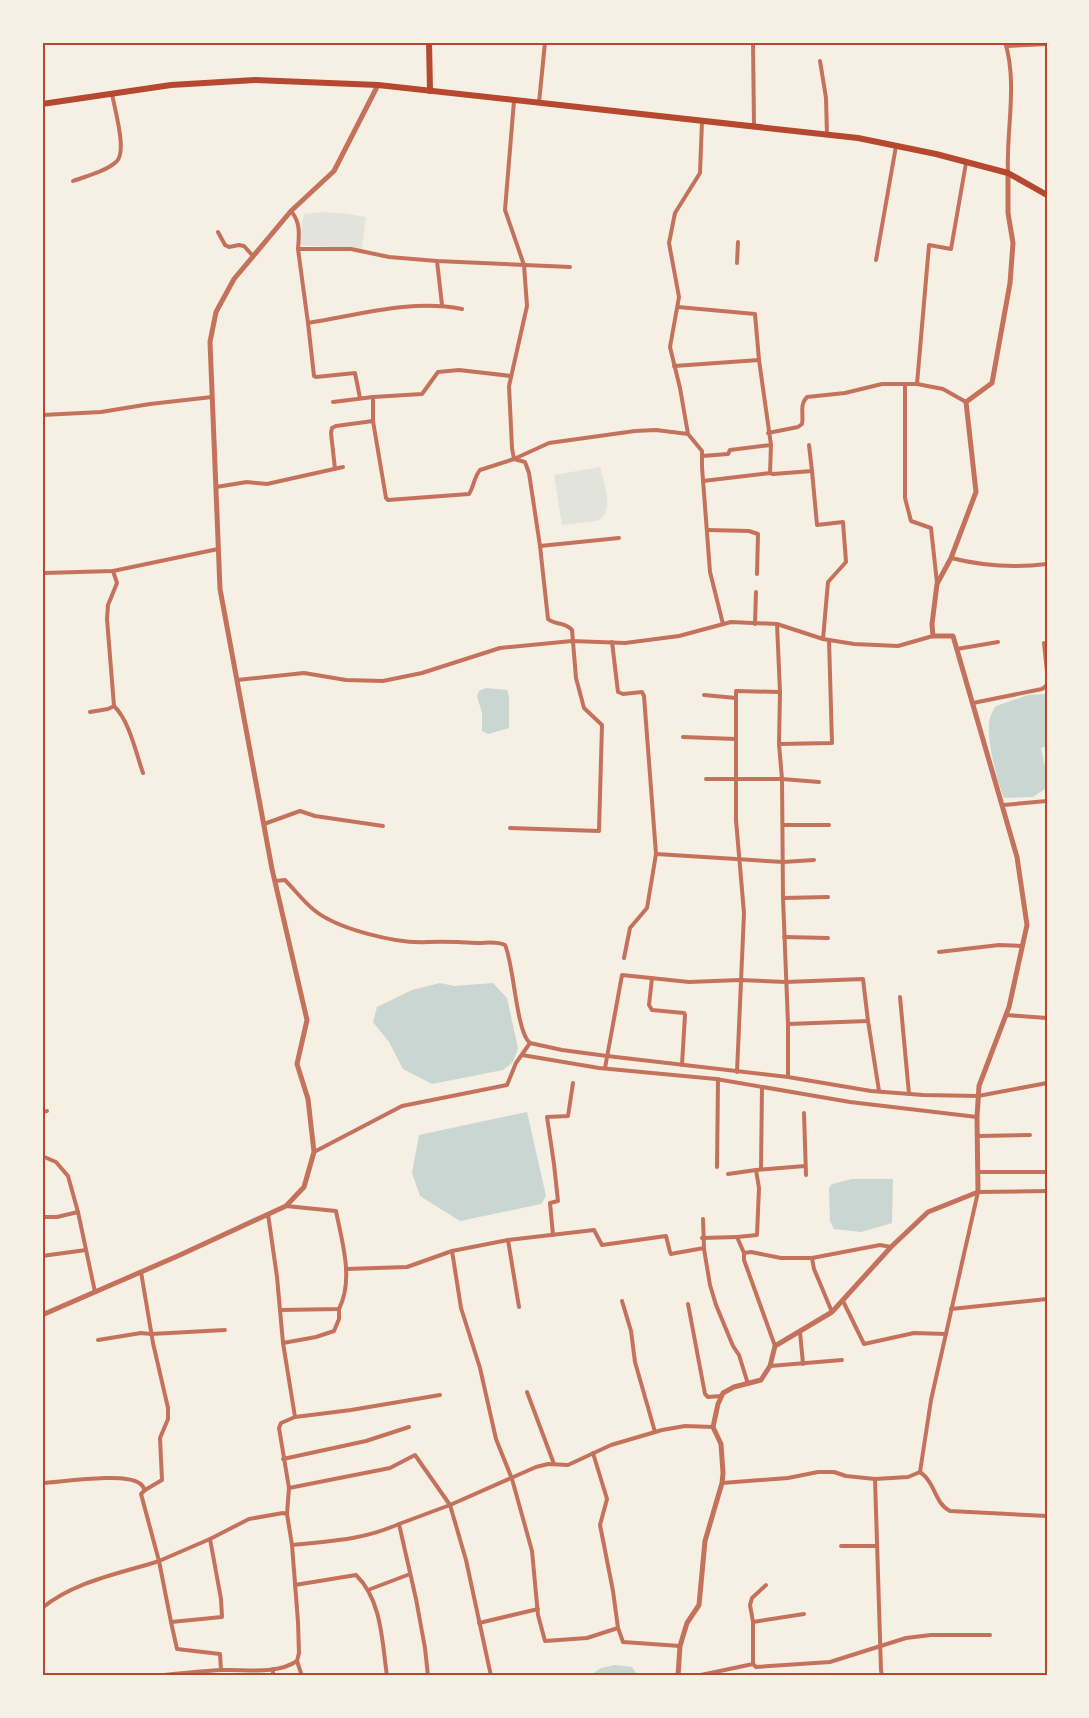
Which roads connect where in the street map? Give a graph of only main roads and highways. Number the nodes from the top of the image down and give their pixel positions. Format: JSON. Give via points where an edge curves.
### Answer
{"nodes":[{"id":1,"x":429,"y":42,"type":"edge"},
{"id":2,"x":430,"y":91,"type":"junction"},
{"id":3,"x":42,"y":104,"type":"edge"},
{"id":4,"x":1047,"y":195,"type":"edge"}],
"edges":[{"from":1,"to":2,"type":"main road"},
{"from":2,"to":3,"type":"main road","via":[[255,80],[171,85]]},
{"from":2,"to":4,"type":"main road","via":[[858,138],[1008,173]]}]}
